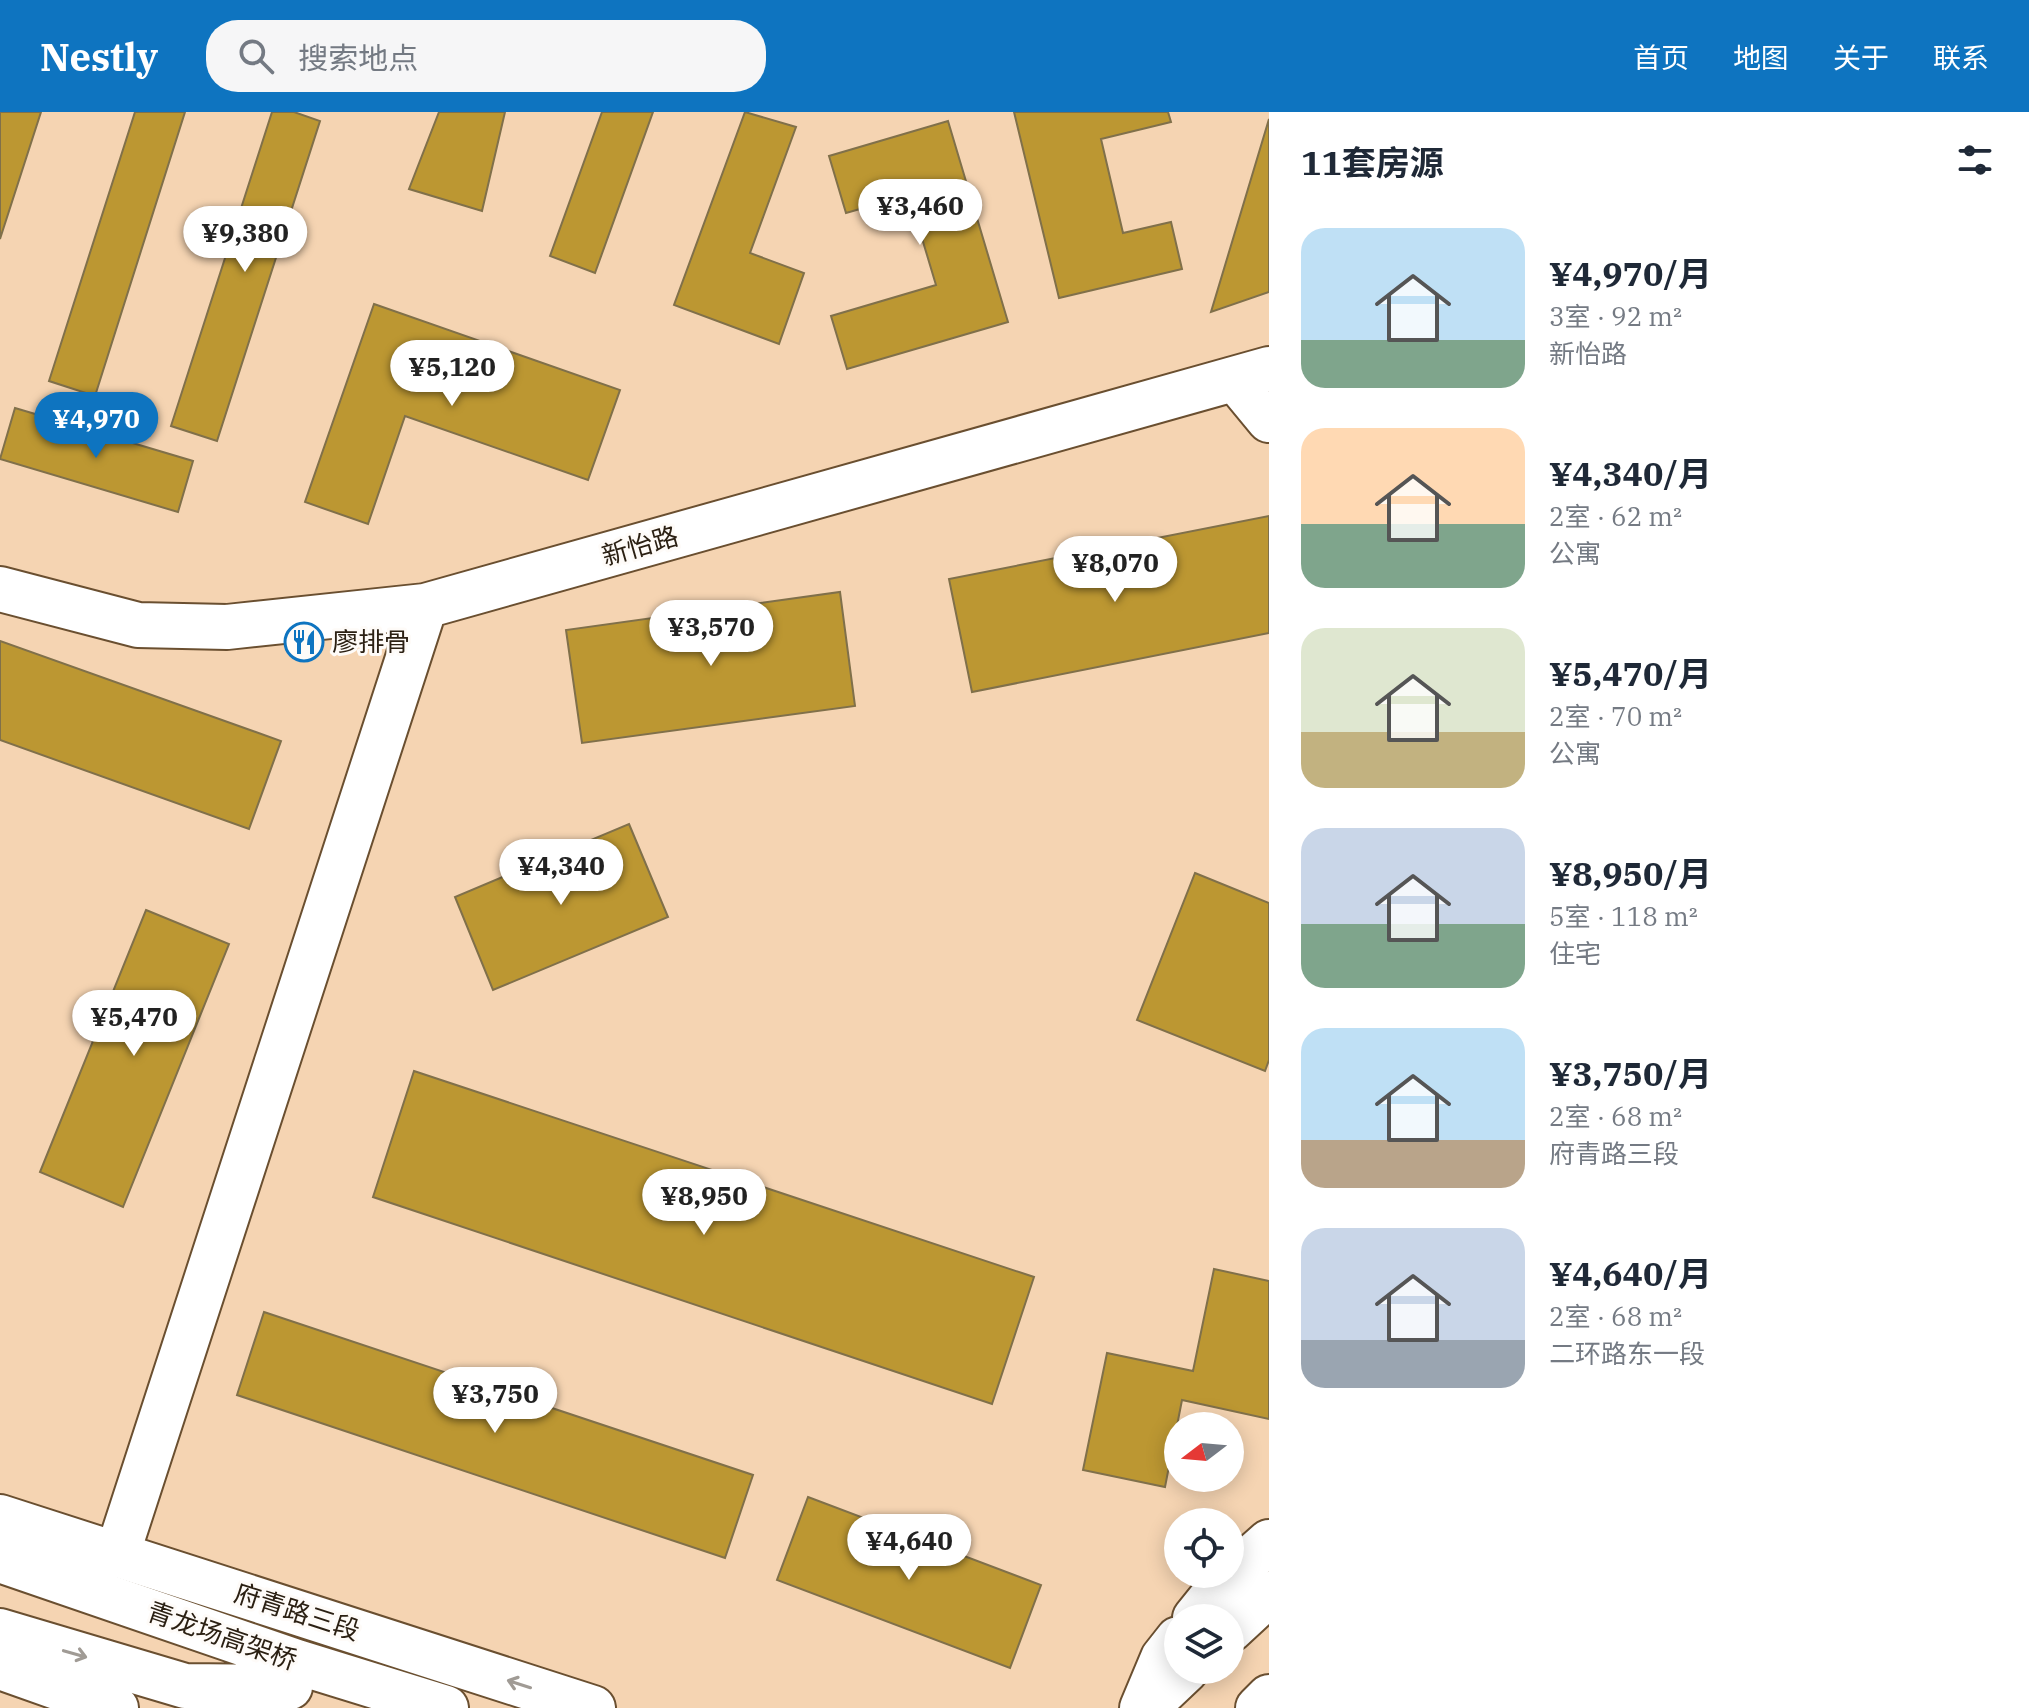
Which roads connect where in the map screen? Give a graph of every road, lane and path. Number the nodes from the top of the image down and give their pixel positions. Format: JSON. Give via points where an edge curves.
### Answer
{"nodes":[{"id":1,"x":1253,"y":374,"type":"edge"},
{"id":2,"x":1269,"y":420,"type":"edge"},
{"id":3,"x":0,"y":589,"type":"edge"},
{"id":4,"x":425,"y":606,"type":"junction"},
{"id":5,"x":0,"y":1517,"type":"edge"},
{"id":6,"x":1269,"y":1542,"type":"edge"},
{"id":7,"x":0,"y":1544,"type":"edge"},
{"id":8,"x":117,"y":1555,"type":"junction"},
{"id":9,"x":0,"y":1560,"type":"edge"},
{"id":10,"x":0,"y":1588,"type":"edge"},
{"id":11,"x":1269,"y":1594,"type":"edge"},
{"id":12,"x":1206,"y":1604,"type":"edge"},
{"id":13,"x":1244,"y":1617,"type":"edge"},
{"id":14,"x":0,"y":1631,"type":"edge"},
{"id":15,"x":1164,"y":1657,"type":"edge"},
{"id":16,"x":0,"y":1667,"type":"edge"},
{"id":17,"x":293,"y":1674,"type":"junction"},
{"id":18,"x":1171,"y":1684,"type":"edge"},
{"id":19,"x":1269,"y":1697,"type":"edge"},
{"id":20,"x":116,"y":1708,"type":"edge"},
{"id":21,"x":356,"y":1708,"type":"edge"},
{"id":22,"x":446,"y":1708,"type":"edge"},
{"id":23,"x":593,"y":1708,"type":"edge"},
{"id":24,"x":1144,"y":1708,"type":"edge"},
{"id":25,"x":1258,"y":1708,"type":"edge"}],
"edges":[{"from":1,"to":2,"type":"main road"},
{"from":1,"to":4,"type":"main road","name":"新怡路"},
{"from":3,"to":4,"type":"main road","name":"新怡路","via":[[138,625],[227,627]]},
{"from":4,"to":8,"type":"main road"},
{"from":5,"to":8,"type":"main road","name":"府青路三段"},
{"from":6,"to":12,"type":"main road"},
{"from":7,"to":17,"type":"main road","via":[[204,1610]]},
{"from":23,"to":8,"type":"main road","name":"府青路三段","one_way":true},
{"from":9,"to":17,"type":"main road","name":"青龙场高架桥"},
{"from":10,"to":17,"type":"main road","name":"青龙场高架桥"},
{"from":11,"to":13,"type":"main road"},
{"from":14,"to":17,"type":"main road","one_way":true,"via":[[185,1686]]},
{"from":15,"to":24,"type":"main road"},
{"from":16,"to":20,"type":"main road"},
{"from":17,"to":21,"type":"main road","name":"青龙场高架桥"},
{"from":17,"to":22,"type":"main road","name":"青龙场高架桥"},
{"from":18,"to":24,"type":"main road"},
{"from":19,"to":25,"type":"main road"}]}
